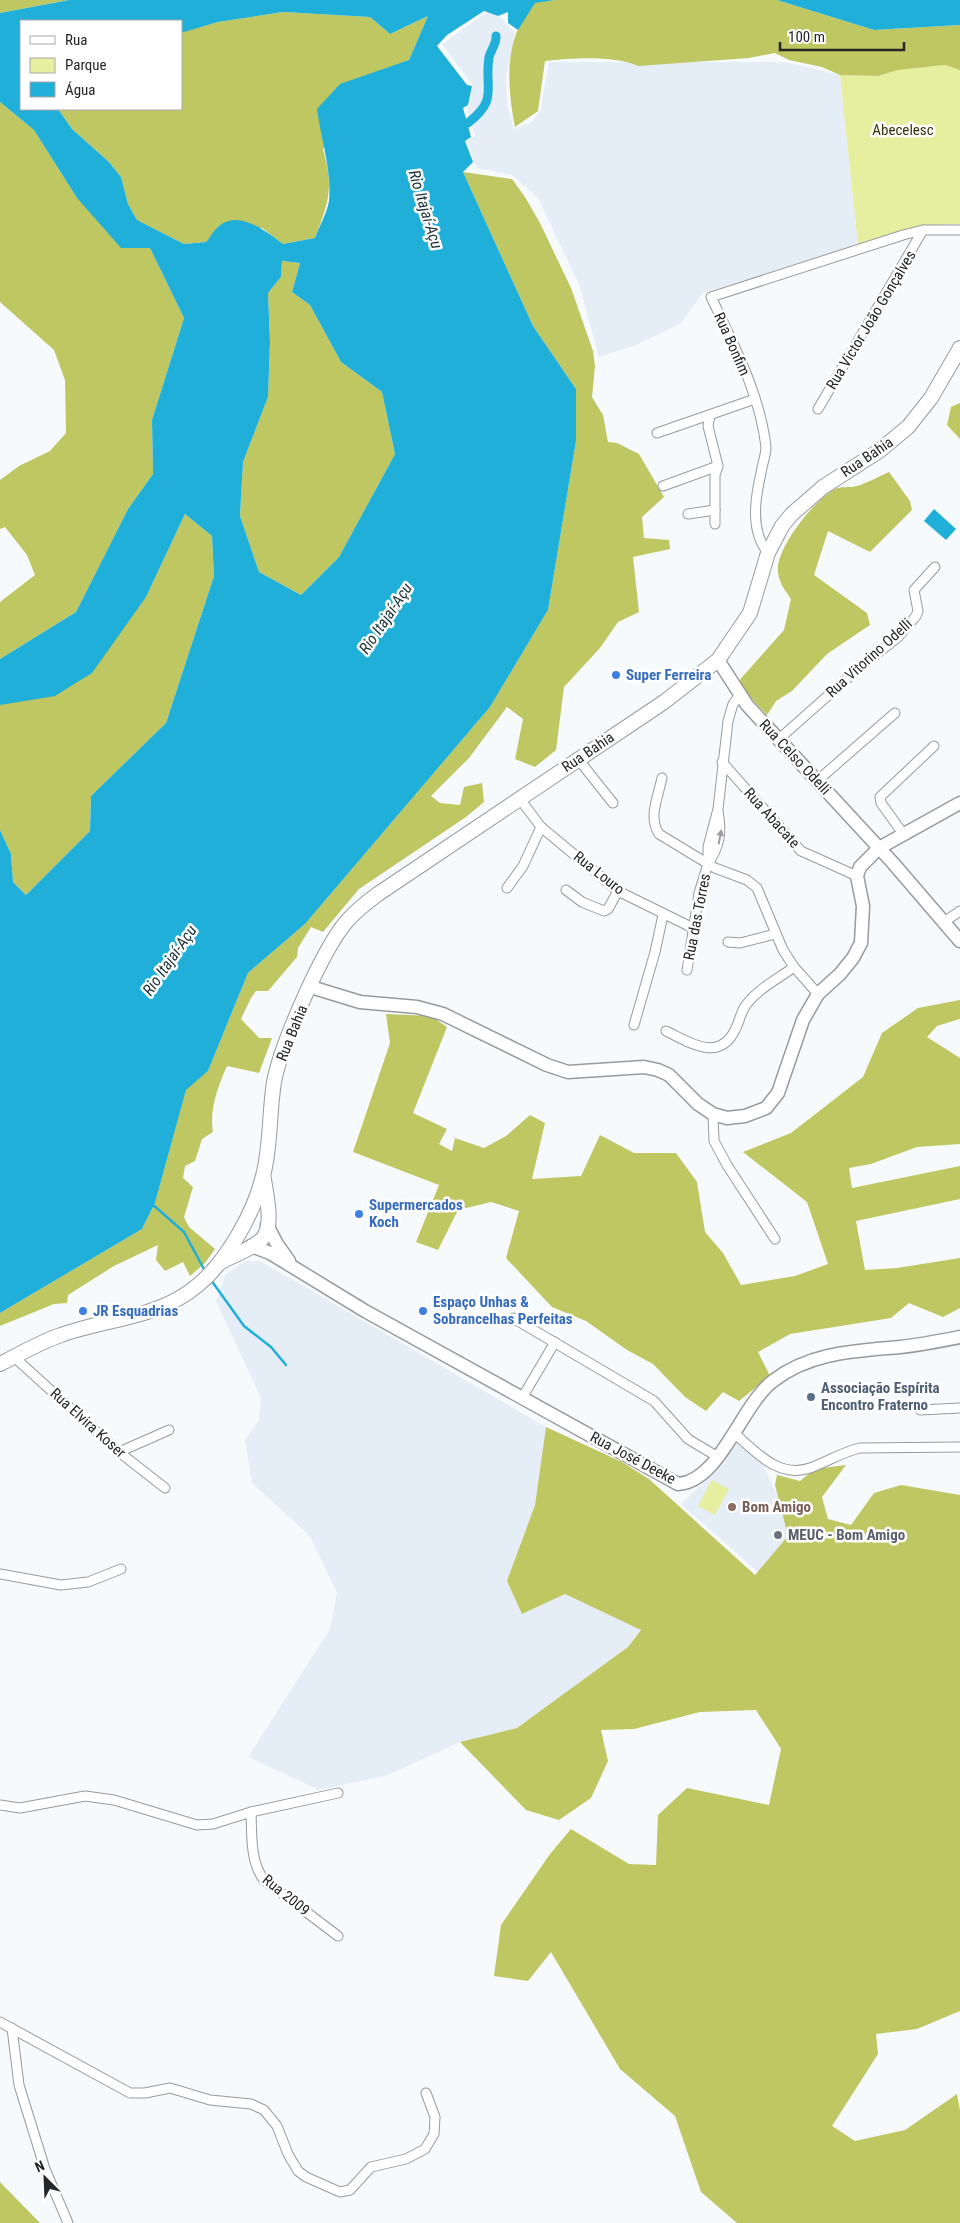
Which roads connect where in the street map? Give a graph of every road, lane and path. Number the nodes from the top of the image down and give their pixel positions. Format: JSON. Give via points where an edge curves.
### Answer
{"nodes":[{"id":1,"x":923,"y":230,"type":"junction"},
{"id":2,"x":960,"y":230,"type":"edge"},
{"id":3,"x":960,"y":348,"type":"edge"},
{"id":4,"x":755,"y":399,"type":"junction"},
{"id":5,"x":818,"y":409,"type":"dead end"},
{"id":6,"x":710,"y":415,"type":"junction"},
{"id":7,"x":657,"y":434,"type":"dead end"},
{"id":8,"x":718,"y":466,"type":"junction"},
{"id":9,"x":663,"y":486,"type":"dead end"},
{"id":10,"x":715,"y":510,"type":"junction"},
{"id":11,"x":688,"y":514,"type":"dead end"},
{"id":12,"x":715,"y":524,"type":"dead end"},
{"id":13,"x":768,"y":553,"type":"junction"},
{"id":14,"x":935,"y":567,"type":"dead end"},
{"id":15,"x":718,"y":660,"type":"junction"},
{"id":16,"x":739,"y":696,"type":"junction"},
{"id":17,"x":895,"y":713,"type":"dead end"},
{"id":18,"x":779,"y":739,"type":"junction"},
{"id":19,"x":934,"y":746,"type":"dead end"},
{"id":20,"x":578,"y":759,"type":"junction"},
{"id":21,"x":722,"y":762,"type":"junction"},
{"id":22,"x":662,"y":778,"type":"dead end"},
{"id":23,"x":817,"y":780,"type":"junction"},
{"id":24,"x":520,"y":799,"type":"junction"},
{"id":25,"x":613,"y":802,"type":"dead end"},
{"id":26,"x":960,"y":803,"type":"edge"},
{"id":27,"x":541,"y":827,"type":"junction"},
{"id":28,"x":904,"y":834,"type":"junction"},
{"id":29,"x":879,"y":848,"type":"junction"},
{"id":30,"x":708,"y":864,"type":"junction"},
{"id":31,"x":856,"y":876,"type":"junction"},
{"id":32,"x":507,"y":888,"type":"dead end"},
{"id":33,"x":566,"y":890,"type":"dead end"},
{"id":34,"x":618,"y":890,"type":"junction"},
{"id":35,"x":960,"y":911,"type":"edge"},
{"id":36,"x":663,"y":915,"type":"junction"},
{"id":37,"x":944,"y":922,"type":"junction"},
{"id":38,"x":693,"y":928,"type":"junction"},
{"id":39,"x":775,"y":934,"type":"junction"},
{"id":40,"x":960,"y":941,"type":"edge"},
{"id":41,"x":728,"y":942,"type":"dead end"},
{"id":42,"x":794,"y":967,"type":"junction"},
{"id":43,"x":687,"y":970,"type":"dead end"},
{"id":44,"x":311,"y":986,"type":"junction"},
{"id":45,"x":818,"y":994,"type":"junction"},
{"id":46,"x":634,"y":1025,"type":"dead end"},
{"id":47,"x":666,"y":1031,"type":"dead end"},
{"id":48,"x":713,"y":1114,"type":"junction"},
{"id":49,"x":264,"y":1176,"type":"junction"},
{"id":50,"x":249,"y":1215,"type":"junction"},
{"id":51,"x":267,"y":1225,"type":"junction"},
{"id":52,"x":238,"y":1234,"type":"junction"},
{"id":53,"x":775,"y":1239,"type":"dead end"},
{"id":54,"x":251,"y":1246,"type":"junction"},
{"id":55,"x":294,"y":1267,"type":"junction"},
{"id":56,"x":214,"y":1269,"type":"junction"},
{"id":57,"x":513,"y":1318,"type":"dead end"},
{"id":58,"x":960,"y":1337,"type":"edge"},
{"id":59,"x":555,"y":1342,"type":"junction"},
{"id":60,"x":14,"y":1357,"type":"junction"},
{"id":61,"x":0,"y":1364,"type":"edge"},
{"id":62,"x":522,"y":1398,"type":"junction"},
{"id":63,"x":960,"y":1408,"type":"edge"},
{"id":64,"x":920,"y":1410,"type":"dead end"},
{"id":65,"x":169,"y":1430,"type":"dead end"},
{"id":66,"x":734,"y":1432,"type":"junction"},
{"id":67,"x":960,"y":1447,"type":"edge"},
{"id":68,"x":119,"y":1452,"type":"junction"},
{"id":69,"x":718,"y":1457,"type":"junction"},
{"id":70,"x":165,"y":1488,"type":"dead end"},
{"id":71,"x":121,"y":1569,"type":"dead end"},
{"id":72,"x":0,"y":1574,"type":"edge"},
{"id":73,"x":338,"y":1793,"type":"dead end"},
{"id":74,"x":0,"y":1805,"type":"edge"},
{"id":75,"x":251,"y":1812,"type":"junction"},
{"id":76,"x":338,"y":1936,"type":"dead end"},
{"id":77,"x":0,"y":2022,"type":"edge"},
{"id":78,"x":12,"y":2028,"type":"junction"},
{"id":79,"x":426,"y":2092,"type":"dead end"},
{"id":80,"x":68,"y":2223,"type":"edge"}],
"edges":[{"from":1,"to":2,"type":"street","name":"Rua Bonfim"},
{"from":1,"to":4,"type":"street","name":"Rua Bonfim","via":[[711,297]]},
{"from":1,"to":5,"type":"street","name":"Rua Victor João Gonçalves"},
{"from":3,"to":13,"type":"main road","name":"Rua Bahia","via":[[918,416],[891,442],[806,500],[782,526]]},
{"from":4,"to":6,"type":"street"},
{"from":4,"to":13,"type":"street","name":"Rua Bonfim","via":[[766,449],[755,515],[762,545]]},
{"from":6,"to":7,"type":"street"},
{"from":6,"to":8,"type":"street","via":[[708,426]]},
{"from":8,"to":9,"type":"street"},
{"from":8,"to":10,"type":"street"},
{"from":10,"to":11,"type":"street"},
{"from":10,"to":12,"type":"street"},
{"from":13,"to":15,"type":"main road","name":"Rua Bahia","via":[[750,613]]},
{"from":14,"to":18,"type":"street","name":"Rua Vitorino Odelli","via":[[914,590],[918,611],[898,637]]},
{"from":15,"to":16,"type":"street","name":"Rua Celso Odelli"},
{"from":15,"to":20,"type":"main road","name":"Rua Bahia","via":[[683,689]]},
{"from":16,"to":18,"type":"street","name":"Rua Celso Odelli"},
{"from":16,"to":21,"type":"street","name":"Rua das Torres","via":[[728,721]]},
{"from":17,"to":23,"type":"street"},
{"from":18,"to":23,"type":"street","name":"Rua Celso Odelli"},
{"from":19,"to":28,"type":"street","via":[[880,797]]},
{"from":20,"to":24,"type":"main road","name":"Rua Bahia"},
{"from":20,"to":25,"type":"street"},
{"from":21,"to":30,"type":"street","name":"Rua das Torres"},
{"from":21,"to":31,"type":"street","name":"Rua Abacate","via":[[800,851]]},
{"from":22,"to":30,"type":"street","via":[[654,826],[659,834]]},
{"from":23,"to":29,"type":"street","name":"Rua Celso Odelli"},
{"from":24,"to":27,"type":"street","name":"Rua Louro"},
{"from":24,"to":44,"type":"main road","name":"Rua Bahia","via":[[362,906],[332,942]]},
{"from":26,"to":28,"type":"street"},
{"from":27,"to":32,"type":"street","via":[[523,866]]},
{"from":27,"to":34,"type":"street","name":"Rua Louro"},
{"from":28,"to":29,"type":"street"},
{"from":29,"to":31,"type":"street","via":[[866,859]]},
{"from":29,"to":37,"type":"street","name":"Rua Celso Odelli"},
{"from":30,"to":38,"type":"street","name":"Rua das Torres"},
{"from":30,"to":39,"type":"street","via":[[747,880],[756,888],[764,900]]},
{"from":31,"to":45,"type":"street","via":[[863,906],[861,943],[844,969]]},
{"from":33,"to":34,"type":"street","via":[[582,902],[604,911]]},
{"from":34,"to":36,"type":"street","name":"Rua Louro"},
{"from":35,"to":37,"type":"street"},
{"from":36,"to":38,"type":"street","name":"Rua Louro"},
{"from":36,"to":46,"type":"street","via":[[656,952]]},
{"from":37,"to":40,"type":"street","name":"Rua Celso Odelli"},
{"from":38,"to":43,"type":"street","name":"Rua das Torres"},
{"from":39,"to":41,"type":"street","via":[[740,943]]},
{"from":39,"to":42,"type":"street"},
{"from":42,"to":45,"type":"street"},
{"from":42,"to":47,"type":"street","via":[[753,997],[723,1045],[700,1047]]},
{"from":44,"to":48,"type":"street","via":[[360,1002],[417,1007],[443,1014],[568,1072],[644,1067],[658,1070],[669,1075]]},
{"from":44,"to":49,"type":"main road","name":"Rua Bahia","via":[[284,1047],[274,1081]]},
{"from":45,"to":48,"type":"street","via":[[803,1020],[781,1086],[766,1108],[745,1116],[727,1118]]},
{"from":48,"to":53,"type":"street","via":[[714,1141]]},
{"from":49,"to":50,"type":"main road","name":"Rua Bahia"},
{"from":49,"to":51,"type":"main road","name":"Rua Bahia"},
{"from":50,"to":51,"type":"main road","via":[[256,1215]]},
{"from":50,"to":52,"type":"main road","name":"Rua Bahia"},
{"from":51,"to":54,"type":"main road","name":"Rua Bahia","via":[[262,1239]]},
{"from":51,"to":55,"type":"street","name":"Rua José Deeke"},
{"from":52,"to":54,"type":"main road"},
{"from":52,"to":56,"type":"main road","name":"Rua Bahia"},
{"from":54,"to":55,"type":"street","name":"Rua José Deeke"},
{"from":54,"to":56,"type":"main road","name":"Rua Bahia"},
{"from":55,"to":62,"type":"street","name":"Rua José Deeke","via":[[365,1311]]},
{"from":56,"to":60,"type":"main road","name":"Rua Bahia","via":[[180,1298],[151,1312],[61,1335]]},
{"from":57,"to":59,"type":"street"},
{"from":58,"to":66,"type":"street","name":"Rua José Deeke","via":[[909,1346],[844,1351],[806,1363],[773,1380],[760,1393]]},
{"from":59,"to":62,"type":"street"},
{"from":59,"to":69,"type":"street","via":[[654,1401],[688,1439]]},
{"from":60,"to":61,"type":"main road","name":"Rua Bahia"},
{"from":60,"to":68,"type":"street","name":"Rua Elvira Koser"},
{"from":62,"to":69,"type":"street","name":"Rua José Deeke","via":[[678,1484],[697,1478]]},
{"from":63,"to":64,"type":"street"},
{"from":65,"to":68,"type":"street"},
{"from":66,"to":67,"type":"street","via":[[767,1461],[786,1470],[797,1471],[860,1448]]},
{"from":66,"to":69,"type":"street","name":"Rua José Deeke"},
{"from":68,"to":70,"type":"street","name":"Rua Elvira Koser"},
{"from":71,"to":72,"type":"street","via":[[88,1582],[61,1586]]},
{"from":73,"to":75,"type":"street"},
{"from":74,"to":75,"type":"street","via":[[20,1808],[86,1796],[114,1800],[197,1825],[213,1824]]},
{"from":75,"to":76,"type":"street","name":"Rua 2009","via":[[254,1862],[258,1872]]},
{"from":77,"to":78,"type":"street"},
{"from":78,"to":79,"type":"street","via":[[130,2093],[170,2088],[210,2100],[250,2104],[264,2110],[277,2126],[298,2171],[340,2192],[350,2190],[371,2167],[406,2160],[425,2149],[434,2134],[435,2117]]},
{"from":78,"to":80,"type":"street","via":[[19,2085],[45,2169]]}]}
